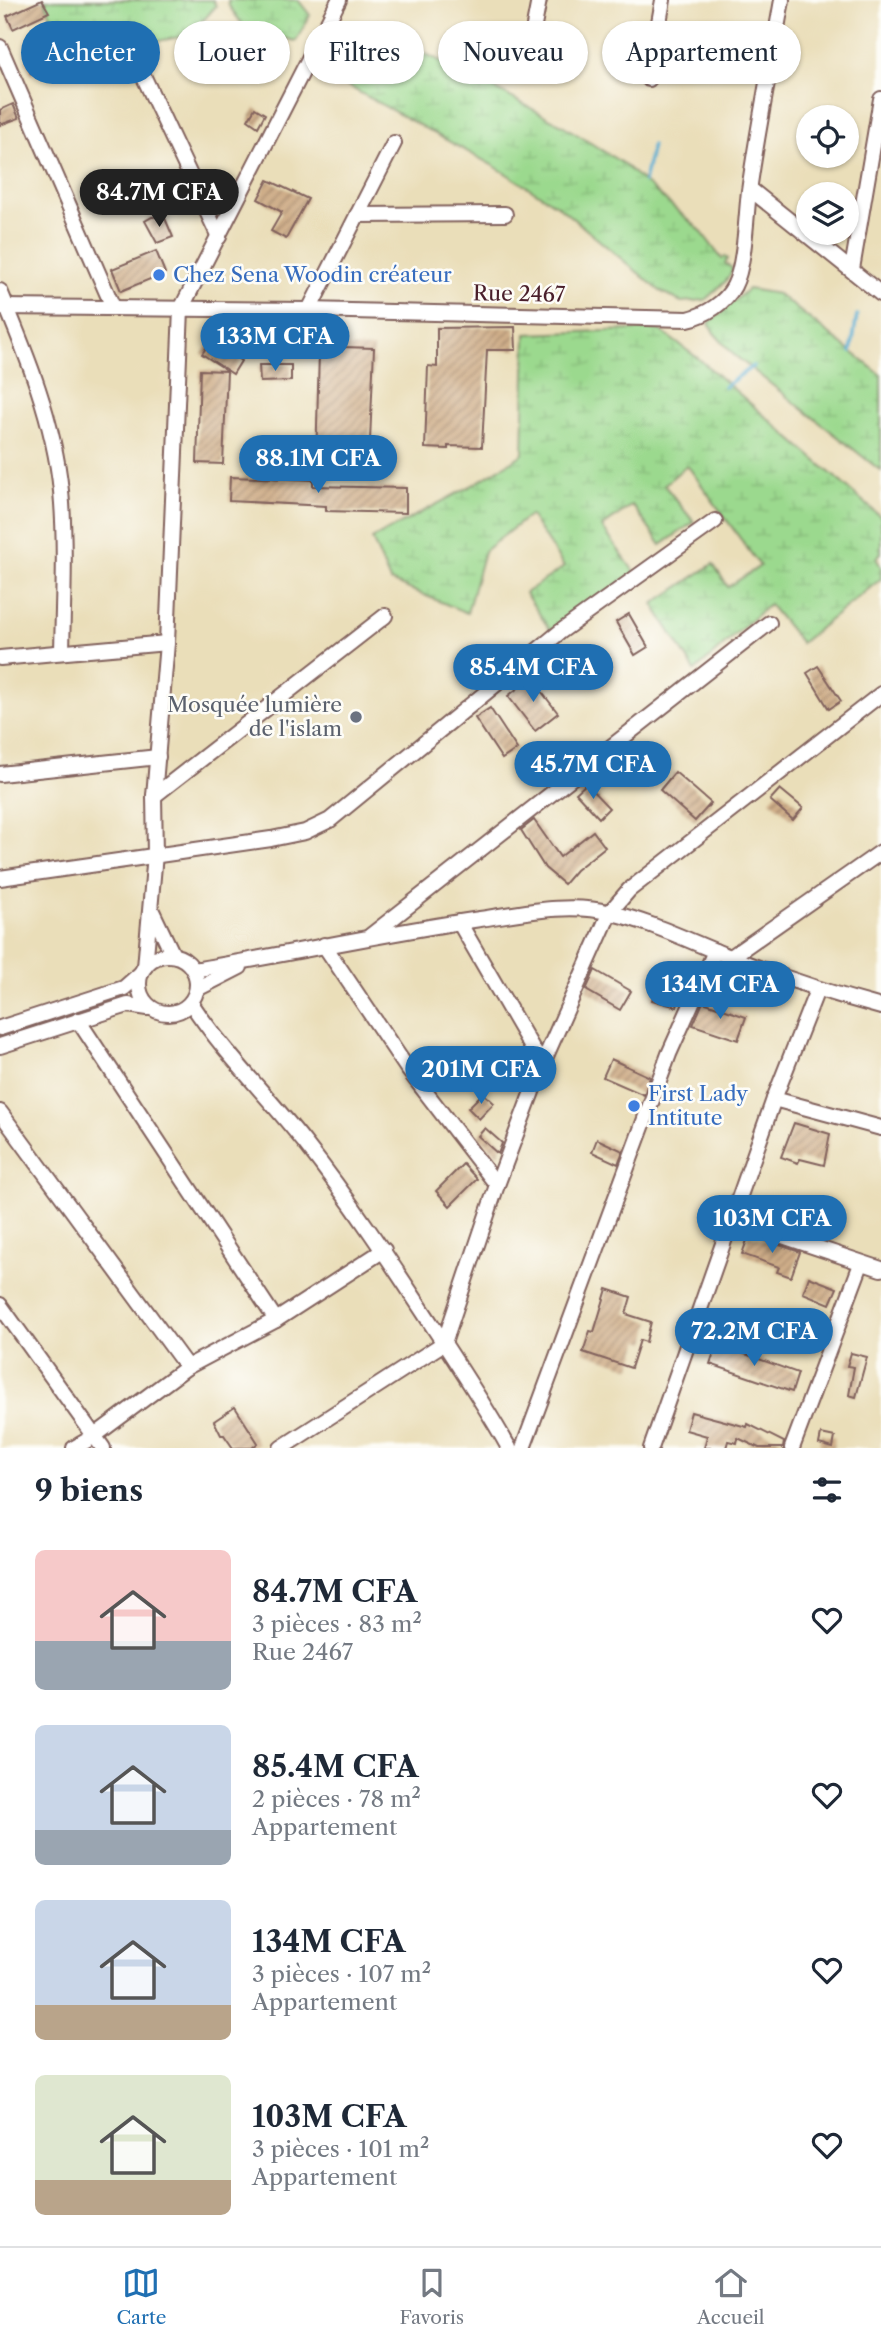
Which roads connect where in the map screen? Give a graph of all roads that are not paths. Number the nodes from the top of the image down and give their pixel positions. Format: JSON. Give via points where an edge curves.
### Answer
{"nodes":[{"id":1,"x":339,"y":0,"type":"edge"},
{"id":2,"x":539,"y":0,"type":"edge"},
{"id":3,"x":663,"y":0,"type":"edge"},
{"id":4,"x":782,"y":0,"type":"edge"},
{"id":5,"x":535,"y":21,"type":"edge"},
{"id":6,"x":659,"y":21,"type":"edge"},
{"id":7,"x":0,"y":47,"type":"edge"},
{"id":8,"x":147,"y":84,"type":"edge"},
{"id":9,"x":881,"y":99,"type":"edge"},
{"id":10,"x":394,"y":143,"type":"dead end"},
{"id":11,"x":750,"y":188,"type":"junction"},
{"id":12,"x":505,"y":214,"type":"dead end"},
{"id":13,"x":357,"y":215,"type":"junction"},
{"id":14,"x":219,"y":237,"type":"junction"},
{"id":15,"x":852,"y":270,"type":"junction"},
{"id":16,"x":0,"y":291,"type":"edge"},
{"id":17,"x":881,"y":294,"type":"edge"},
{"id":18,"x":113,"y":307,"type":"junction"},
{"id":19,"x":4,"y":308,"type":"edge"},
{"id":20,"x":181,"y":309,"type":"junction"},
{"id":21,"x":309,"y":310,"type":"junction"},
{"id":22,"x":715,"y":521,"type":"dead end"},
{"id":23,"x":385,"y":616,"type":"dead end"},
{"id":24,"x":769,"y":623,"type":"dead end"},
{"id":25,"x":167,"y":643,"type":"junction"},
{"id":26,"x":62,"y":652,"type":"junction"},
{"id":27,"x":0,"y":658,"type":"edge"},
{"id":28,"x":881,"y":694,"type":"edge"},
{"id":29,"x":158,"y":757,"type":"junction"},
{"id":30,"x":0,"y":774,"type":"edge"},
{"id":31,"x":154,"y":796,"type":"junction"},
{"id":32,"x":881,"y":852,"type":"edge"},
{"id":33,"x":155,"y":854,"type":"junction"},
{"id":34,"x":0,"y":878,"type":"edge"},
{"id":35,"x":151,"y":908,"type":"junction"},
{"id":36,"x":610,"y":912,"type":"junction"},
{"id":37,"x":459,"y":922,"type":"junction"},
{"id":38,"x":369,"y":936,"type":"junction"},
{"id":39,"x":324,"y":945,"type":"junction"},
{"id":40,"x":715,"y":951,"type":"junction"},
{"id":41,"x":173,"y":955,"type":"junction"},
{"id":42,"x":731,"y":957,"type":"junction"},
{"id":43,"x":254,"y":960,"type":"junction"},
{"id":44,"x":143,"y":970,"type":"junction"},
{"id":45,"x":193,"y":970,"type":"junction"},
{"id":46,"x":197,"y":989,"type":"junction"},
{"id":47,"x":817,"y":990,"type":"junction"},
{"id":48,"x":186,"y":1007,"type":"junction"},
{"id":49,"x":881,"y":1007,"type":"edge"},
{"id":50,"x":148,"y":1008,"type":"junction"},
{"id":51,"x":78,"y":1020,"type":"junction"},
{"id":52,"x":0,"y":1028,"type":"edge"},
{"id":53,"x":0,"y":1046,"type":"edge"},
{"id":54,"x":542,"y":1065,"type":"junction"},
{"id":55,"x":774,"y":1099,"type":"junction"},
{"id":56,"x":0,"y":1112,"type":"edge"},
{"id":57,"x":881,"y":1128,"type":"edge"},
{"id":58,"x":497,"y":1185,"type":"junction"},
{"id":59,"x":732,"y":1219,"type":"junction"},
{"id":60,"x":384,"y":1251,"type":"junction"},
{"id":61,"x":862,"y":1264,"type":"junction"},
{"id":62,"x":881,"y":1269,"type":"edge"},
{"id":63,"x":0,"y":1305,"type":"edge"},
{"id":64,"x":276,"y":1320,"type":"junction"},
{"id":65,"x":444,"y":1343,"type":"junction"},
{"id":66,"x":187,"y":1367,"type":"junction"},
{"id":67,"x":98,"y":1442,"type":"edge"},
{"id":68,"x":502,"y":1445,"type":"edge"},
{"id":69,"x":74,"y":1448,"type":"edge"},
{"id":70,"x":281,"y":1448,"type":"edge"},
{"id":71,"x":523,"y":1448,"type":"edge"},
{"id":72,"x":651,"y":1448,"type":"edge"},
{"id":73,"x":792,"y":1448,"type":"edge"}],
"edges":[{"from":1,"to":14,"type":"street"},
{"from":2,"to":5,"type":"street"},
{"from":3,"to":6,"type":"street"},
{"from":4,"to":11,"type":"street","name":"Rue 2467"},
{"from":7,"to":18,"type":"street"},
{"from":8,"to":14,"type":"street"},
{"from":9,"to":15,"type":"street"},
{"from":10,"to":13,"type":"street"},
{"from":11,"to":15,"type":"street"},
{"from":11,"to":21,"type":"street","name":"Rue 2467","via":[[734,285],[701,316]]},
{"from":12,"to":13,"type":"street"},
{"from":13,"to":21,"type":"street"},
{"from":14,"to":20,"type":"street"},
{"from":15,"to":17,"type":"street"},
{"from":16,"to":19,"type":"street"},
{"from":18,"to":19,"type":"street","name":"Rue 2467"},
{"from":18,"to":20,"type":"street","name":"Rue 2467"},
{"from":19,"to":26,"type":"street","via":[[40,393],[61,489]]},
{"from":20,"to":21,"type":"street","name":"Rue 2467"},
{"from":20,"to":25,"type":"street"},
{"from":22,"to":33,"type":"street","via":[[560,632],[330,820],[294,835]]},
{"from":23,"to":31,"type":"street"},
{"from":24,"to":38,"type":"street"},
{"from":25,"to":26,"type":"street"},
{"from":25,"to":29,"type":"street"},
{"from":26,"to":27,"type":"street"},
{"from":28,"to":36,"type":"street","via":[[629,890]]},
{"from":29,"to":30,"type":"street"},
{"from":29,"to":31,"type":"street"},
{"from":31,"to":33,"type":"street"},
{"from":32,"to":42,"type":"street"},
{"from":33,"to":34,"type":"street"},
{"from":33,"to":35,"type":"street"},
{"from":35,"to":41,"type":"street"},
{"from":35,"to":44,"type":"street"},
{"from":36,"to":37,"type":"street","via":[[559,909]]},
{"from":36,"to":40,"type":"street"},
{"from":36,"to":54,"type":"street"},
{"from":37,"to":38,"type":"street"},
{"from":37,"to":54,"type":"street"},
{"from":38,"to":39,"type":"street"},
{"from":39,"to":43,"type":"street"},
{"from":39,"to":58,"type":"street","via":[[407,1068]]},
{"from":40,"to":42,"type":"street"},
{"from":40,"to":71,"type":"street","via":[[669,1054]]},
{"from":41,"to":44,"type":"street","via":[[157,957]]},
{"from":41,"to":45,"type":"street"},
{"from":42,"to":47,"type":"street"},
{"from":43,"to":45,"type":"street"},
{"from":43,"to":46,"type":"street"},
{"from":44,"to":50,"type":"street","via":[[140,993]]},
{"from":44,"to":52,"type":"street","via":[[124,988]]},
{"from":45,"to":46,"type":"street"},
{"from":46,"to":48,"type":"street"},
{"from":47,"to":49,"type":"street"},
{"from":47,"to":55,"type":"street"},
{"from":48,"to":50,"type":"street","via":[[168,1014]]},
{"from":48,"to":60,"type":"street","via":[[304,1142]]},
{"from":50,"to":51,"type":"street","via":[[128,1005]]},
{"from":51,"to":53,"type":"street"},
{"from":51,"to":64,"type":"street"},
{"from":54,"to":58,"type":"street"},
{"from":55,"to":57,"type":"street"},
{"from":55,"to":59,"type":"street"},
{"from":56,"to":66,"type":"street"},
{"from":58,"to":65,"type":"street"},
{"from":59,"to":61,"type":"street"},
{"from":59,"to":72,"type":"street"},
{"from":60,"to":64,"type":"street"},
{"from":60,"to":65,"type":"street"},
{"from":61,"to":62,"type":"street"},
{"from":61,"to":73,"type":"street"},
{"from":63,"to":67,"type":"street"},
{"from":64,"to":66,"type":"street"},
{"from":65,"to":68,"type":"street"},
{"from":65,"to":70,"type":"street"},
{"from":66,"to":67,"type":"street"},
{"from":67,"to":69,"type":"street"}]}
